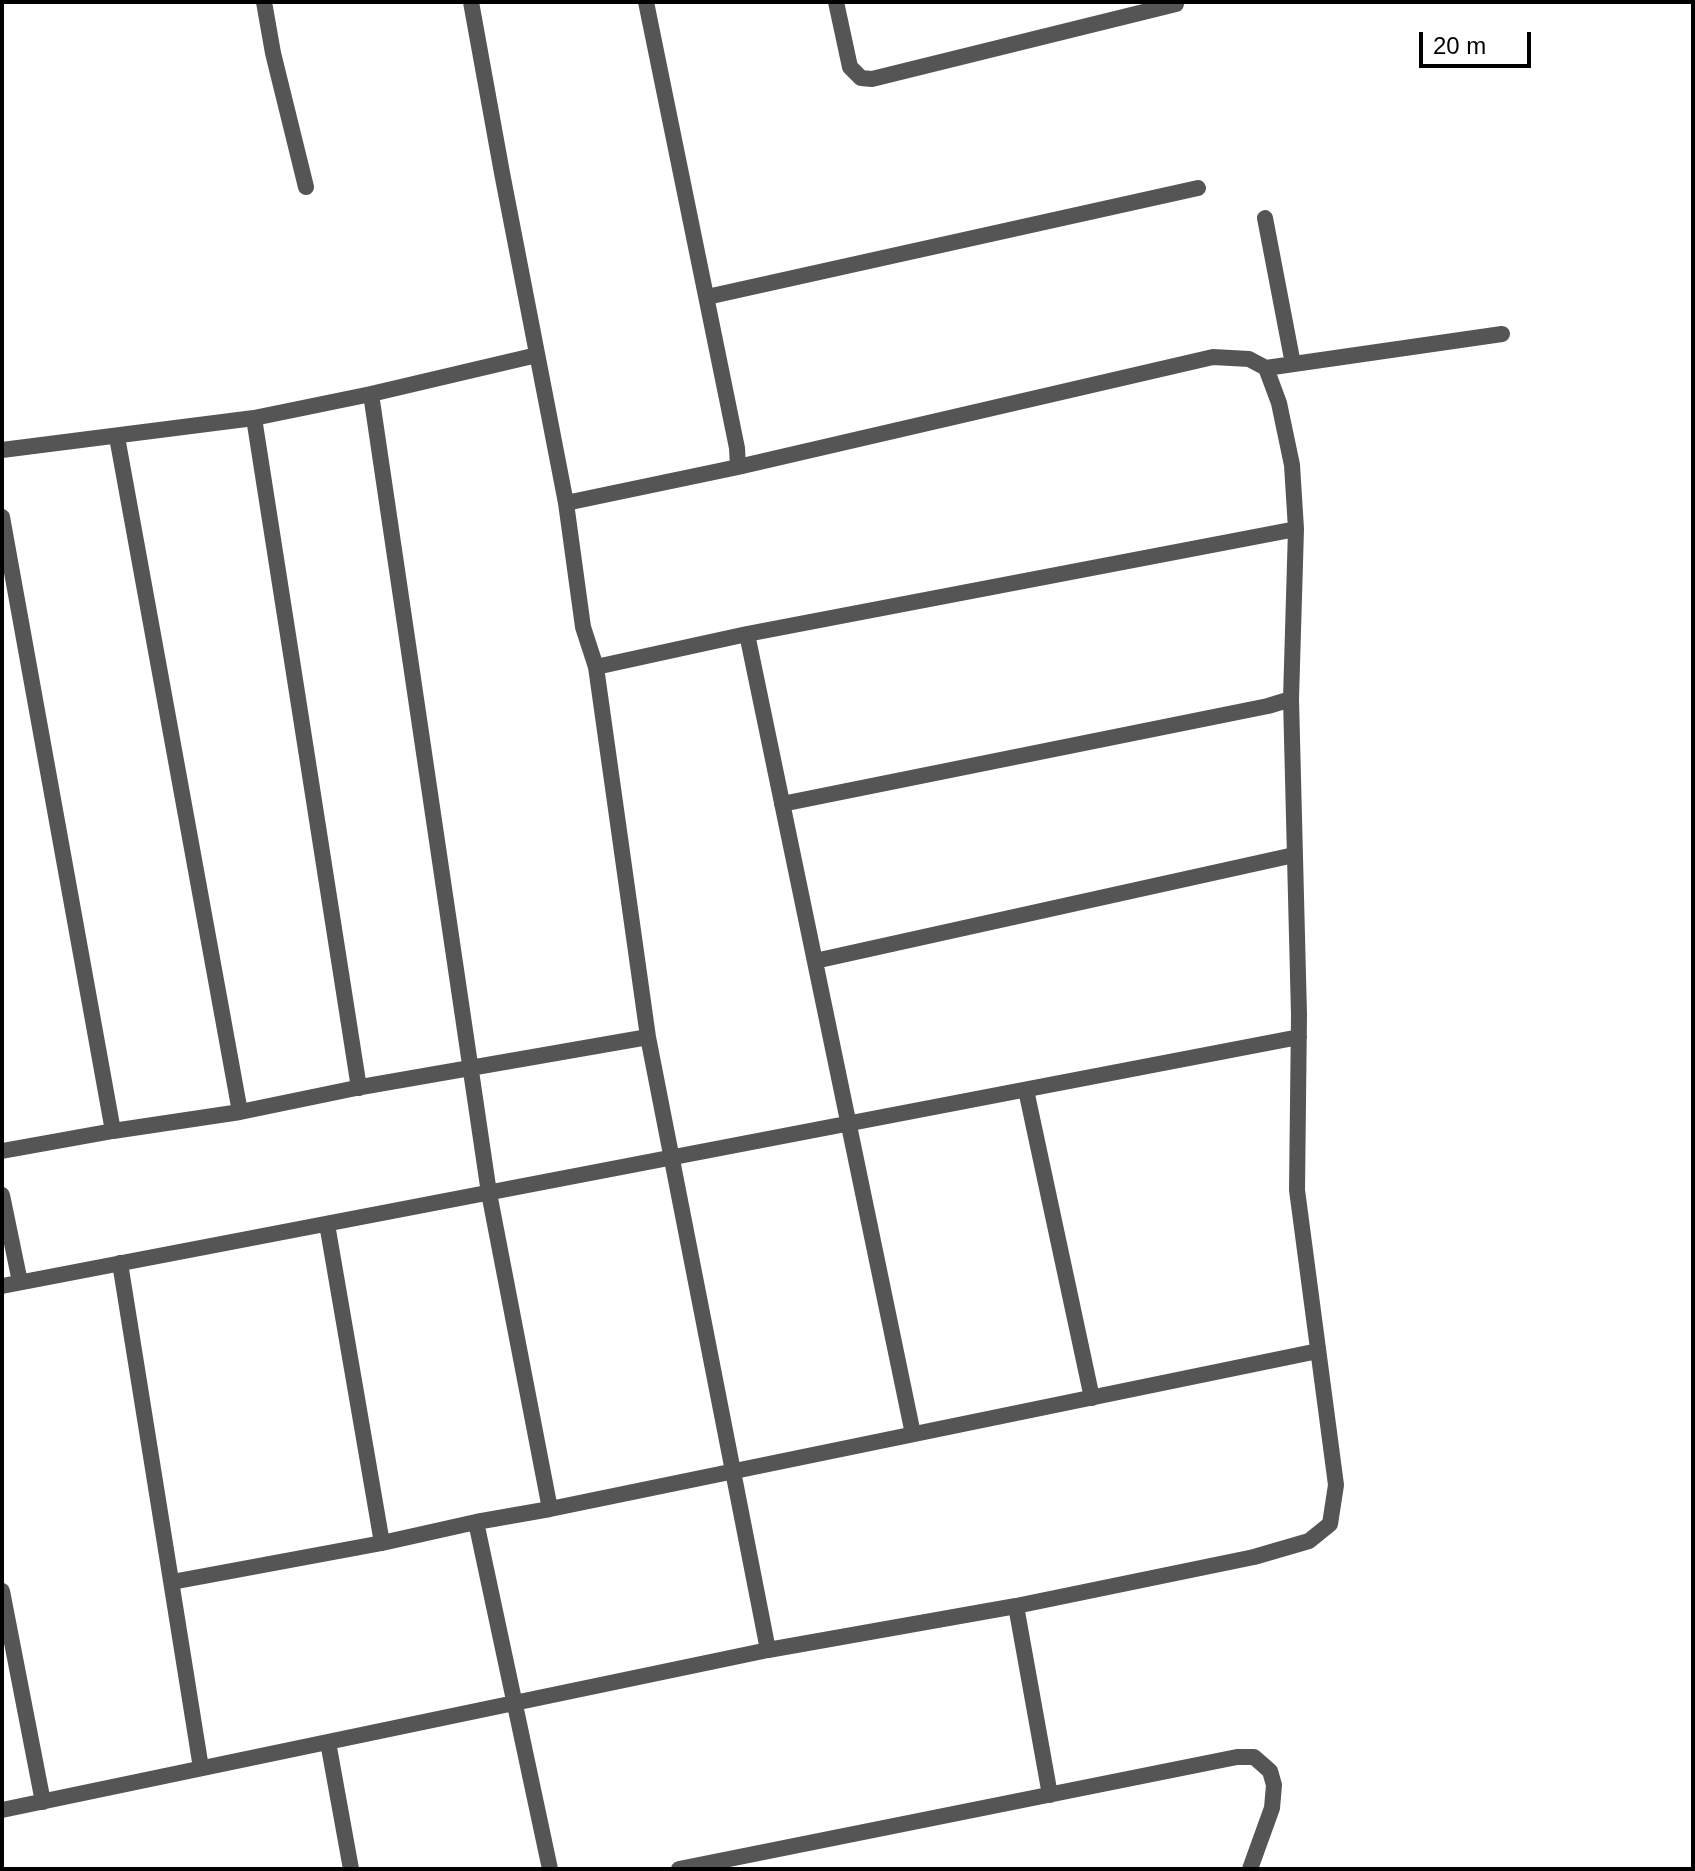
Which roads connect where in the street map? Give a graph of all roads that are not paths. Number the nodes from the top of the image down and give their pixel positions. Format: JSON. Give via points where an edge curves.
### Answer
{"nodes":[{"id":1,"x":264,"y":2,"type":"edge"},
{"id":2,"x":471,"y":2,"type":"edge"},
{"id":3,"x":646,"y":2,"type":"edge"},
{"id":4,"x":836,"y":2,"type":"edge"},
{"id":5,"x":1176,"y":4,"type":"dead end"},
{"id":6,"x":306,"y":187,"type":"dead end"},
{"id":7,"x":1198,"y":188,"type":"dead end"},
{"id":8,"x":1265,"y":218,"type":"dead end"},
{"id":9,"x":707,"y":297,"type":"junction"},
{"id":10,"x":1502,"y":334,"type":"dead end"},
{"id":11,"x":537,"y":355,"type":"junction"},
{"id":12,"x":1293,"y":364,"type":"junction"},
{"id":13,"x":1266,"y":368,"type":"junction"},
{"id":14,"x":371,"y":394,"type":"junction"},
{"id":15,"x":254,"y":418,"type":"junction"},
{"id":16,"x":117,"y":437,"type":"junction"},
{"id":17,"x":2,"y":450,"type":"edge"},
{"id":18,"x":738,"y":467,"type":"junction"},
{"id":19,"x":566,"y":503,"type":"junction"},
{"id":20,"x":2,"y":517,"type":"edge"},
{"id":21,"x":1296,"y":529,"type":"junction"},
{"id":22,"x":747,"y":634,"type":"junction"},
{"id":23,"x":596,"y":667,"type":"junction"},
{"id":24,"x":1291,"y":699,"type":"junction"},
{"id":25,"x":782,"y":804,"type":"junction"},
{"id":26,"x":1294,"y":855,"type":"junction"},
{"id":27,"x":815,"y":961,"type":"junction"},
{"id":28,"x":648,"y":1037,"type":"junction"},
{"id":29,"x":1299,"y":1037,"type":"junction"},
{"id":30,"x":470,"y":1069,"type":"junction"},
{"id":31,"x":359,"y":1088,"type":"junction"},
{"id":32,"x":1026,"y":1090,"type":"junction"},
{"id":33,"x":240,"y":1112,"type":"junction"},
{"id":34,"x":849,"y":1124,"type":"junction"},
{"id":35,"x":113,"y":1131,"type":"junction"},
{"id":36,"x":2,"y":1151,"type":"edge"},
{"id":37,"x":671,"y":1158,"type":"junction"},
{"id":38,"x":489,"y":1193,"type":"junction"},
{"id":39,"x":2,"y":1195,"type":"edge"},
{"id":40,"x":327,"y":1224,"type":"junction"},
{"id":41,"x":120,"y":1263,"type":"junction"},
{"id":42,"x":20,"y":1282,"type":"junction"},
{"id":43,"x":2,"y":1286,"type":"edge"},
{"id":44,"x":1318,"y":1351,"type":"junction"},
{"id":45,"x":1092,"y":1398,"type":"junction"},
{"id":46,"x":913,"y":1434,"type":"junction"},
{"id":47,"x":733,"y":1470,"type":"junction"},
{"id":48,"x":550,"y":1509,"type":"junction"},
{"id":49,"x":476,"y":1522,"type":"junction"},
{"id":50,"x":382,"y":1543,"type":"junction"},
{"id":51,"x":172,"y":1582,"type":"junction"},
{"id":52,"x":2,"y":1591,"type":"edge"},
{"id":53,"x":1016,"y":1606,"type":"junction"},
{"id":54,"x":768,"y":1650,"type":"junction"},
{"id":55,"x":514,"y":1703,"type":"junction"},
{"id":56,"x":328,"y":1742,"type":"junction"},
{"id":57,"x":201,"y":1768,"type":"junction"},
{"id":58,"x":1050,"y":1795,"type":"junction"},
{"id":59,"x":43,"y":1802,"type":"junction"},
{"id":60,"x":2,"y":1810,"type":"edge"},
{"id":61,"x":722,"y":1865,"type":"edge"},
{"id":62,"x":351,"y":1869,"type":"edge"},
{"id":63,"x":550,"y":1869,"type":"edge"},
{"id":64,"x":679,"y":1869,"type":"edge"},
{"id":65,"x":1250,"y":1869,"type":"edge"}],
"edges":[{"from":1,"to":6,"type":"street"},
{"from":2,"to":11,"type":"street"},
{"from":3,"to":9,"type":"street"},
{"from":4,"to":5,"type":"street","via":[[850,67],[861,78],[872,79]]},
{"from":7,"to":9,"type":"street"},
{"from":8,"to":12,"type":"street"},
{"from":9,"to":18,"type":"street"},
{"from":10,"to":12,"type":"street"},
{"from":11,"to":14,"type":"street"},
{"from":11,"to":19,"type":"street"},
{"from":12,"to":13,"type":"street"},
{"from":13,"to":18,"type":"street","via":[[1249,359],[1213,357]]},
{"from":13,"to":21,"type":"street","via":[[1292,465]]},
{"from":14,"to":15,"type":"street"},
{"from":14,"to":30,"type":"street"},
{"from":15,"to":16,"type":"street"},
{"from":15,"to":31,"type":"street"},
{"from":16,"to":17,"type":"street"},
{"from":16,"to":33,"type":"street"},
{"from":18,"to":19,"type":"street"},
{"from":19,"to":23,"type":"street","via":[[583,627]]},
{"from":20,"to":35,"type":"street"},
{"from":21,"to":22,"type":"street"},
{"from":21,"to":24,"type":"street"},
{"from":22,"to":23,"type":"street"},
{"from":22,"to":25,"type":"street"},
{"from":23,"to":28,"type":"street"},
{"from":24,"to":25,"type":"street"},
{"from":24,"to":26,"type":"street"},
{"from":25,"to":27,"type":"street"},
{"from":26,"to":27,"type":"street"},
{"from":26,"to":29,"type":"street"},
{"from":27,"to":34,"type":"street"},
{"from":28,"to":30,"type":"street"},
{"from":28,"to":37,"type":"street"},
{"from":29,"to":32,"type":"street"},
{"from":29,"to":44,"type":"street","via":[[1297,1190]]},
{"from":30,"to":31,"type":"street"},
{"from":30,"to":38,"type":"street"},
{"from":31,"to":33,"type":"street"},
{"from":32,"to":34,"type":"street"},
{"from":32,"to":45,"type":"street"},
{"from":33,"to":35,"type":"street"},
{"from":34,"to":37,"type":"street"},
{"from":34,"to":46,"type":"street"},
{"from":35,"to":36,"type":"street"},
{"from":37,"to":38,"type":"street"},
{"from":37,"to":47,"type":"street"},
{"from":38,"to":40,"type":"street"},
{"from":38,"to":48,"type":"street"},
{"from":39,"to":42,"type":"street"},
{"from":40,"to":41,"type":"street"},
{"from":40,"to":50,"type":"street"},
{"from":41,"to":42,"type":"street"},
{"from":41,"to":51,"type":"street"},
{"from":42,"to":43,"type":"street"},
{"from":44,"to":45,"type":"street"},
{"from":44,"to":53,"type":"street","via":[[1336,1485],[1330,1524],[1309,1541],[1254,1557]]},
{"from":45,"to":46,"type":"street"},
{"from":46,"to":47,"type":"street"},
{"from":47,"to":48,"type":"street"},
{"from":47,"to":54,"type":"street"},
{"from":48,"to":49,"type":"street"},
{"from":49,"to":50,"type":"street"},
{"from":49,"to":55,"type":"street"},
{"from":50,"to":51,"type":"street"},
{"from":51,"to":57,"type":"street"},
{"from":52,"to":59,"type":"street"},
{"from":53,"to":54,"type":"street"},
{"from":53,"to":58,"type":"street"},
{"from":54,"to":55,"type":"street"},
{"from":55,"to":56,"type":"street"},
{"from":55,"to":63,"type":"street"},
{"from":56,"to":57,"type":"street"},
{"from":56,"to":62,"type":"street"},
{"from":57,"to":59,"type":"street"},
{"from":58,"to":61,"type":"street"},
{"from":58,"to":65,"type":"street","via":[[1254,1757],[1270,1771],[1274,1785],[1272,1808]]},
{"from":59,"to":60,"type":"street"},
{"from":61,"to":64,"type":"street"}]}
